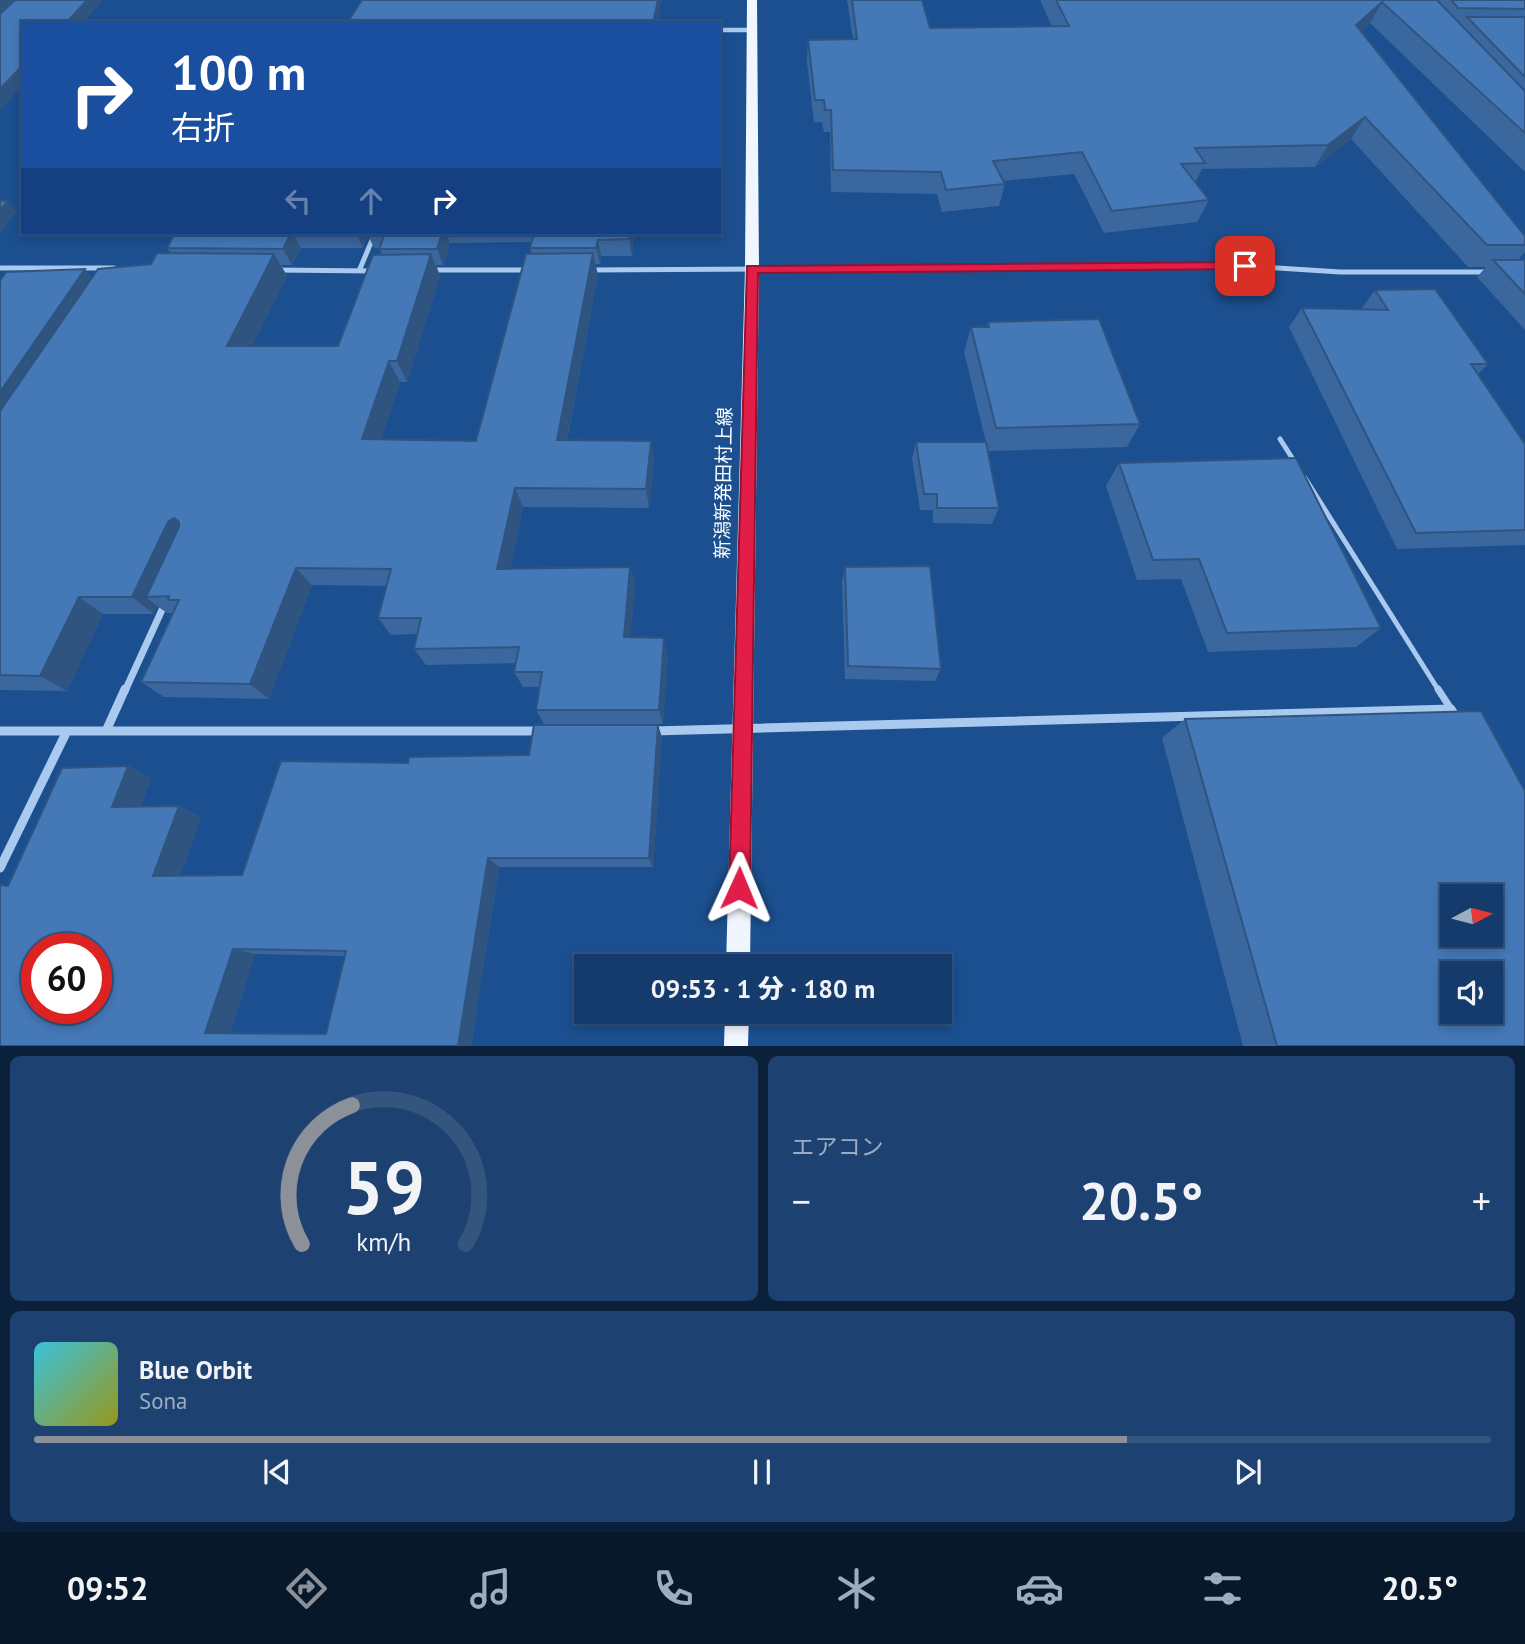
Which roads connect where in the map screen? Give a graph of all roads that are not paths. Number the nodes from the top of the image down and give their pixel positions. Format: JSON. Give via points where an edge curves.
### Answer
{"nodes":[{"id":1,"x":752,"y":0,"type":"edge"},
{"id":2,"x":721,"y":30,"type":"edge"},
{"id":3,"x":752,"y":30,"type":"junction"},
{"id":4,"x":374,"y":235,"type":"edge"},
{"id":5,"x":0,"y":268,"type":"edge"},
{"id":6,"x":752,"y":269,"type":"junction"},
{"id":7,"x":262,"y":270,"type":"edge"},
{"id":8,"x":426,"y":270,"type":"edge"},
{"id":9,"x":535,"y":270,"type":"edge"},
{"id":10,"x":575,"y":270,"type":"edge"},
{"id":11,"x":359,"y":271,"type":"junction"},
{"id":12,"x":386,"y":271,"type":"edge"},
{"id":13,"x":1499,"y":272,"type":"edge"},
{"id":14,"x":117,"y":279,"type":"edge"},
{"id":15,"x":1280,"y":439,"type":"dead end"},
{"id":16,"x":170,"y":593,"type":"edge"},
{"id":17,"x":1451,"y":709,"type":"junction"},
{"id":18,"x":0,"y":730,"type":"edge"},
{"id":19,"x":1464,"y":730,"type":"edge"},
{"id":20,"x":67,"y":731,"type":"junction"},
{"id":21,"x":106,"y":731,"type":"junction"},
{"id":22,"x":548,"y":731,"type":"edge"},
{"id":23,"x":645,"y":731,"type":"edge"},
{"id":24,"x":742,"y":731,"type":"junction"},
{"id":25,"x":0,"y":868,"type":"edge"},
{"id":26,"x":738,"y":954,"type":"edge"},
{"id":27,"x":737,"y":1024,"type":"edge"},
{"id":28,"x":736,"y":1045,"type":"edge"}],
"edges":[{"from":1,"to":3,"type":"main road","name":"新潟新発田村上線"},
{"from":2,"to":3,"type":"street"},
{"from":3,"to":6,"type":"main road","name":"新潟新発田村上線"},
{"from":4,"to":11,"type":"street"},
{"from":5,"to":14,"type":"street","via":[[124,268]]},
{"from":6,"to":10,"type":"street"},
{"from":6,"to":13,"type":"street","via":[[1245,266],[1340,272]]},
{"from":6,"to":24,"type":"main road","name":"新潟新発田村上線"},
{"from":7,"to":11,"type":"street"},
{"from":8,"to":9,"type":"street"},
{"from":11,"to":12,"type":"street"},
{"from":15,"to":17,"type":"lane"},
{"from":16,"to":21,"type":"street"},
{"from":17,"to":19,"type":"street"},
{"from":17,"to":24,"type":"street"},
{"from":18,"to":20,"type":"street"},
{"from":20,"to":21,"type":"street"},
{"from":20,"to":25,"type":"street"},
{"from":21,"to":22,"type":"street"},
{"from":23,"to":24,"type":"street"},
{"from":24,"to":26,"type":"main road","name":"新潟新発田村上線"},
{"from":27,"to":28,"type":"main road"}]}
